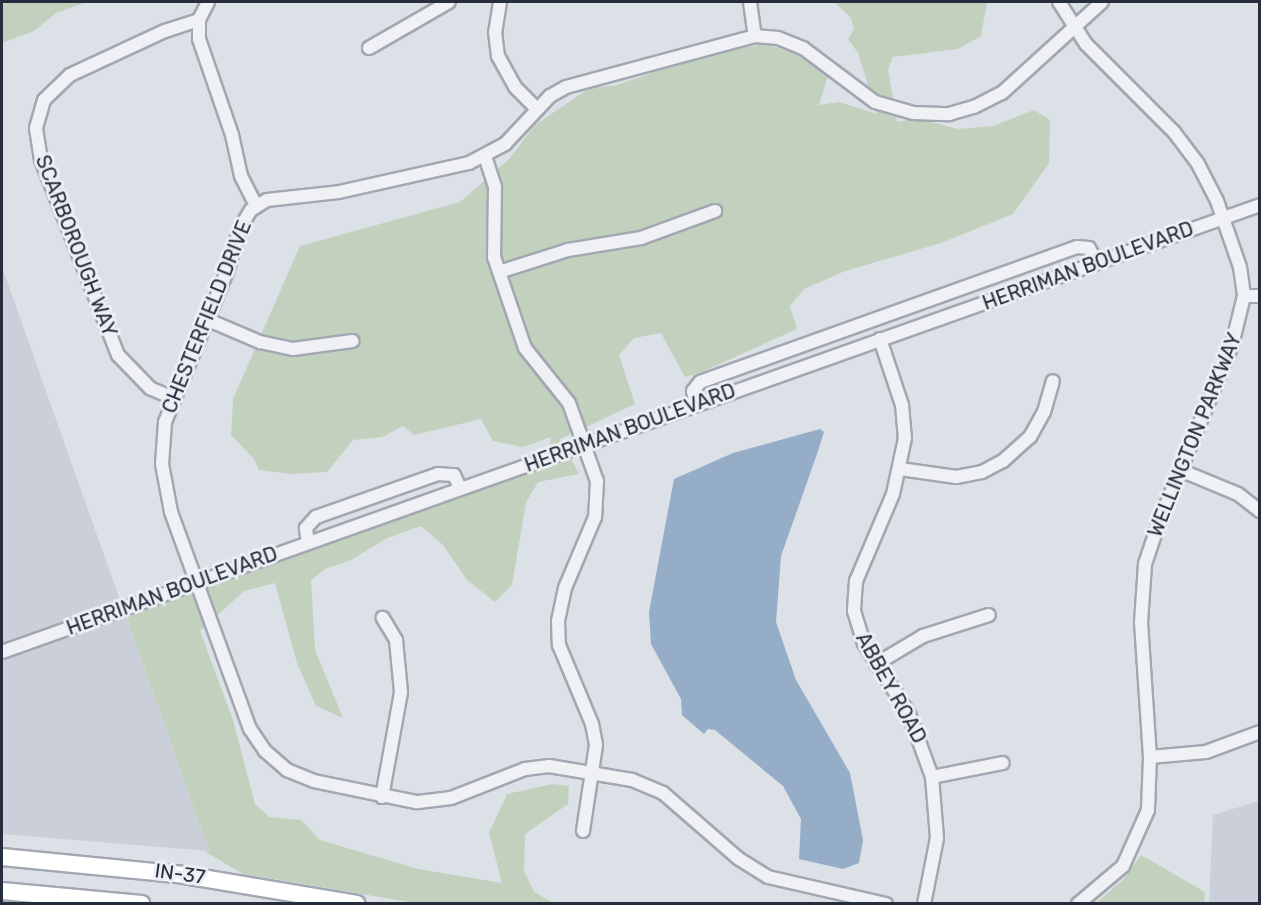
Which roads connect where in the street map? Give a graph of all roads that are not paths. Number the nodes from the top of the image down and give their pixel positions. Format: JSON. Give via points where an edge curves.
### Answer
{"nodes":[{"id":1,"x":208,"y":2,"type":"edge"},
{"id":2,"x":449,"y":2,"type":"edge"},
{"id":3,"x":500,"y":2,"type":"edge"},
{"id":4,"x":750,"y":2,"type":"edge"},
{"id":5,"x":1059,"y":2,"type":"edge"},
{"id":6,"x":1102,"y":2,"type":"edge"},
{"id":7,"x":199,"y":20,"type":"junction"},
{"id":8,"x":1072,"y":26,"type":"junction"},
{"id":9,"x":755,"y":36,"type":"junction"},
{"id":10,"x":369,"y":48,"type":"dead end"},
{"id":11,"x":537,"y":109,"type":"junction"},
{"id":12,"x":485,"y":156,"type":"junction"},
{"id":13,"x":1260,"y":205,"type":"edge"},
{"id":14,"x":256,"y":206,"type":"junction"},
{"id":15,"x":715,"y":212,"type":"dead end"},
{"id":16,"x":1223,"y":218,"type":"junction"},
{"id":17,"x":1097,"y":263,"type":"junction"},
{"id":18,"x":499,"y":272,"type":"junction"},
{"id":19,"x":1244,"y":296,"type":"junction"},
{"id":20,"x":1260,"y":297,"type":"edge"},
{"id":21,"x":206,"y":319,"type":"junction"},
{"id":22,"x":880,"y":339,"type":"junction"},
{"id":23,"x":352,"y":341,"type":"dead end"},
{"id":24,"x":1053,"y":381,"type":"dead end"},
{"id":25,"x":173,"y":398,"type":"junction"},
{"id":26,"x":696,"y":405,"type":"junction"},
{"id":27,"x":585,"y":444,"type":"junction"},
{"id":28,"x":900,"y":469,"type":"junction"},
{"id":29,"x":1180,"y":470,"type":"junction"},
{"id":30,"x":460,"y":489,"type":"junction"},
{"id":31,"x":1260,"y":512,"type":"edge"},
{"id":32,"x":308,"y":543,"type":"junction"},
{"id":33,"x":196,"y":582,"type":"junction"},
{"id":34,"x":989,"y":615,"type":"dead end"},
{"id":35,"x":383,"y":618,"type":"dead end"},
{"id":36,"x":2,"y":652,"type":"edge"},
{"id":37,"x":876,"y":664,"type":"junction"},
{"id":38,"x":1260,"y":732,"type":"edge"},
{"id":39,"x":1150,"y":757,"type":"junction"},
{"id":40,"x":1003,"y":763,"type":"dead end"},
{"id":41,"x":593,"y":772,"type":"junction"},
{"id":42,"x":932,"y":777,"type":"junction"},
{"id":43,"x":382,"y":797,"type":"junction"},
{"id":44,"x":583,"y":831,"type":"dead end"},
{"id":45,"x":2,"y":857,"type":"edge"},
{"id":46,"x":2,"y":891,"type":"edge"},
{"id":47,"x":141,"y":903,"type":"edge"},
{"id":48,"x":357,"y":903,"type":"edge"},
{"id":49,"x":886,"y":903,"type":"edge"},
{"id":50,"x":924,"y":903,"type":"edge"},
{"id":51,"x":1078,"y":903,"type":"edge"}],
"edges":[{"from":1,"to":7,"type":"street"},
{"from":2,"to":10,"type":"street"},
{"from":3,"to":11,"type":"street","via":[[495,32],[498,56],[515,87]]},
{"from":4,"to":9,"type":"street"},
{"from":5,"to":8,"type":"street","name":"WELLINGTON PARKWAY"},
{"from":6,"to":8,"type":"street","name":"CHESTERFIELD DRIVE"},
{"from":7,"to":14,"type":"street","via":[[199,39],[232,135],[241,176]]},
{"from":7,"to":25,"type":"street","name":"SCARBOROUGH WAY","via":[[165,31],[70,75],[44,100],[36,128],[41,160],[118,355],[150,388]]},
{"from":8,"to":9,"type":"street","name":"CHESTERFIELD DRIVE","via":[[1002,93],[949,114],[913,113],[883,105],[803,48],[778,38]]},
{"from":8,"to":16,"type":"street","name":"WELLINGTON PARKWAY","via":[[1187,147],[1208,181]]},
{"from":9,"to":11,"type":"street","name":"CHESTERFIELD DRIVE","via":[[629,73],[576,83],[550,96]]},
{"from":11,"to":12,"type":"street","name":"CHESTERFIELD DRIVE","via":[[516,134]]},
{"from":12,"to":14,"type":"street","name":"CHESTERFIELD DRIVE","via":[[339,192],[282,196]]},
{"from":12,"to":18,"type":"street","via":[[495,187],[492,249]]},
{"from":13,"to":16,"type":"street","name":"HERRIMAN BOULEVARD"},
{"from":14,"to":21,"type":"street","name":"CHESTERFIELD DRIVE","via":[[240,228]]},
{"from":15,"to":18,"type":"street","via":[[641,237],[568,250]]},
{"from":16,"to":17,"type":"street","name":"HERRIMAN BOULEVARD"},
{"from":16,"to":19,"type":"street","name":"WELLINGTON PARKWAY","via":[[1240,267]]},
{"from":17,"to":22,"type":"street","name":"HERRIMAN BOULEVARD"},
{"from":17,"to":26,"type":"street","via":[[1087,246],[1054,255],[700,382],[693,391]]},
{"from":18,"to":27,"type":"street","via":[[529,355],[566,398]]},
{"from":19,"to":20,"type":"street"},
{"from":19,"to":29,"type":"street","name":"WELLINGTON PARKWAY","via":[[1242,319],[1233,345]]},
{"from":21,"to":23,"type":"street","via":[[260,342],[293,349]]},
{"from":21,"to":25,"type":"street","name":"CHESTERFIELD DRIVE"},
{"from":22,"to":26,"type":"street","name":"HERRIMAN BOULEVARD"},
{"from":22,"to":28,"type":"street","name":"ABBEY ROAD","via":[[902,405],[905,438]]},
{"from":24,"to":28,"type":"street","via":[[1040,421],[1025,443],[1003,461],[982,472],[956,477]]},
{"from":25,"to":33,"type":"street","name":"CHESTERFIELD DRIVE","via":[[162,440],[164,483]]},
{"from":26,"to":27,"type":"street","name":"HERRIMAN BOULEVARD"},
{"from":27,"to":30,"type":"street","name":"HERRIMAN BOULEVARD"},
{"from":27,"to":41,"type":"street","via":[[597,481],[595,517],[565,588],[558,621],[564,660],[594,735]]},
{"from":28,"to":37,"type":"street","name":"ABBEY ROAD","via":[[862,561],[854,591],[858,631]]},
{"from":29,"to":31,"type":"street","via":[[1238,494]]},
{"from":29,"to":39,"type":"street","name":"WELLINGTON PARKWAY","via":[[1150,544],[1141,590]]},
{"from":30,"to":32,"type":"street","name":"HERRIMAN BOULEVARD"},
{"from":30,"to":32,"type":"street","via":[[450,474],[427,477],[316,517],[306,528]]},
{"from":32,"to":33,"type":"street","name":"HERRIMAN BOULEVARD"},
{"from":33,"to":36,"type":"street","name":"HERRIMAN BOULEVARD"},
{"from":33,"to":43,"type":"street","via":[[246,720],[265,751],[297,775]]},
{"from":34,"to":37,"type":"street","via":[[923,636]]},
{"from":35,"to":43,"type":"street","via":[[398,650],[401,692]]},
{"from":37,"to":42,"type":"street","name":"ABBEY ROAD","via":[[909,714]]},
{"from":38,"to":39,"type":"street","via":[[1206,752]]},
{"from":39,"to":51,"type":"street","name":"WELLINGTON PARKWAY","via":[[1148,810],[1132,850],[1117,872]]},
{"from":40,"to":42,"type":"street"},
{"from":41,"to":43,"type":"street","via":[[542,766],[442,800],[416,802]]},
{"from":41,"to":44,"type":"street"},
{"from":41,"to":49,"type":"street","via":[[632,780],[663,793],[739,859],[768,877]]},
{"from":42,"to":50,"type":"street","name":"ABBEY ROAD","via":[[937,838]]},
{"from":45,"to":48,"type":"highway","name":"IN-37","via":[[184,874]]},
{"from":46,"to":47,"type":"highway","name":"IN-37"}]}
